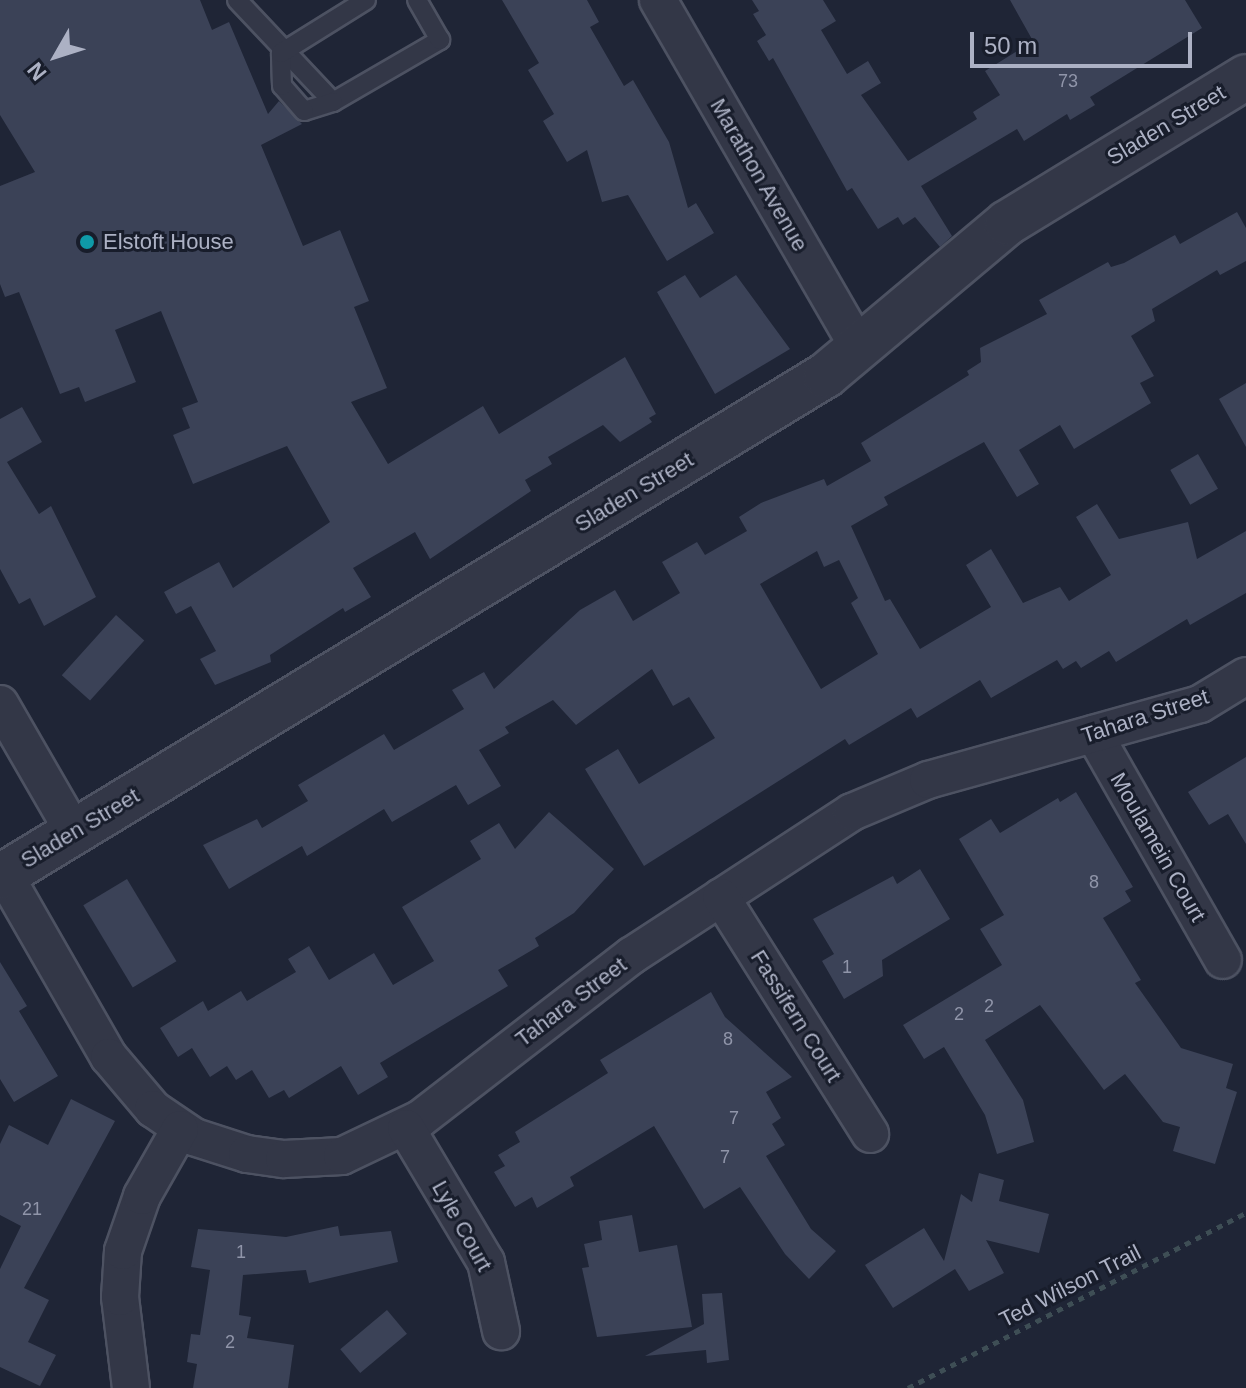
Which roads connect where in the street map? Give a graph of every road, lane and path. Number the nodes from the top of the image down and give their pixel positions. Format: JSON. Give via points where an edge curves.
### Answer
{"nodes":[{"id":1,"x":237,"y":0,"type":"edge"},
{"id":2,"x":366,"y":0,"type":"edge"},
{"id":3,"x":417,"y":0,"type":"edge"},
{"id":4,"x":658,"y":0,"type":"edge"},
{"id":5,"x":283,"y":49,"type":"junction"},
{"id":6,"x":1246,"y":77,"type":"edge"},
{"id":7,"x":333,"y":102,"type":"junction"},
{"id":8,"x":860,"y":350,"type":"junction"},
{"id":9,"x":1246,"y":676,"type":"edge"},
{"id":10,"x":0,"y":704,"type":"edge"},
{"id":11,"x":1094,"y":734,"type":"junction"},
{"id":12,"x":74,"y":832,"type":"junction"},
{"id":13,"x":2,"y":876,"type":"edge"},
{"id":14,"x":721,"y":897,"type":"junction"},
{"id":15,"x":1223,"y":960,"type":"dead end"},
{"id":16,"x":406,"y":1128,"type":"junction"},
{"id":17,"x":180,"y":1129,"type":"junction"},
{"id":18,"x":870,"y":1134,"type":"dead end"},
{"id":19,"x":1246,"y":1213,"type":"edge"},
{"id":20,"x":501,"y":1331,"type":"dead end"},
{"id":21,"x":131,"y":1388,"type":"edge"},
{"id":22,"x":908,"y":1388,"type":"edge"}],
"edges":[{"from":1,"to":5,"type":"lane"},
{"from":2,"to":5,"type":"lane"},
{"from":3,"to":7,"type":"lane","via":[[440,40]]},
{"from":4,"to":8,"type":"street","name":"Marathon Avenue"},
{"from":5,"to":7,"type":"lane"},
{"from":5,"to":7,"type":"lane","via":[[281,83],[304,111]]},
{"from":6,"to":8,"type":"street","name":"Sladen Street","via":[[1007,223]]},
{"from":8,"to":12,"type":"street","name":"Sladen Street"},
{"from":9,"to":11,"type":"street","name":"Tahara Street","via":[[1200,704]]},
{"from":10,"to":12,"type":"street"},
{"from":11,"to":14,"type":"street","name":"Tahara Street","via":[[928,780],[852,812]]},
{"from":11,"to":15,"type":"street","name":"Moulamein Court"},
{"from":12,"to":13,"type":"street","name":"Sladen Street"},
{"from":13,"to":17,"type":"street","name":"Tahara Street","via":[[118,1071]]},
{"from":14,"to":16,"type":"street","name":"Tahara Street","via":[[631,956]]},
{"from":14,"to":18,"type":"street","name":"Fassifern Court"},
{"from":16,"to":17,"type":"street","name":"Tahara Street","via":[[351,1153],[302,1160],[247,1154]]},
{"from":16,"to":20,"type":"street","name":"Lyle Court","via":[[486,1262]]},
{"from":17,"to":21,"type":"street","via":[[142,1196],[123,1251],[120,1297]]},
{"from":19,"to":22,"type":"path","name":"Ted Wilson Trail"}]}
